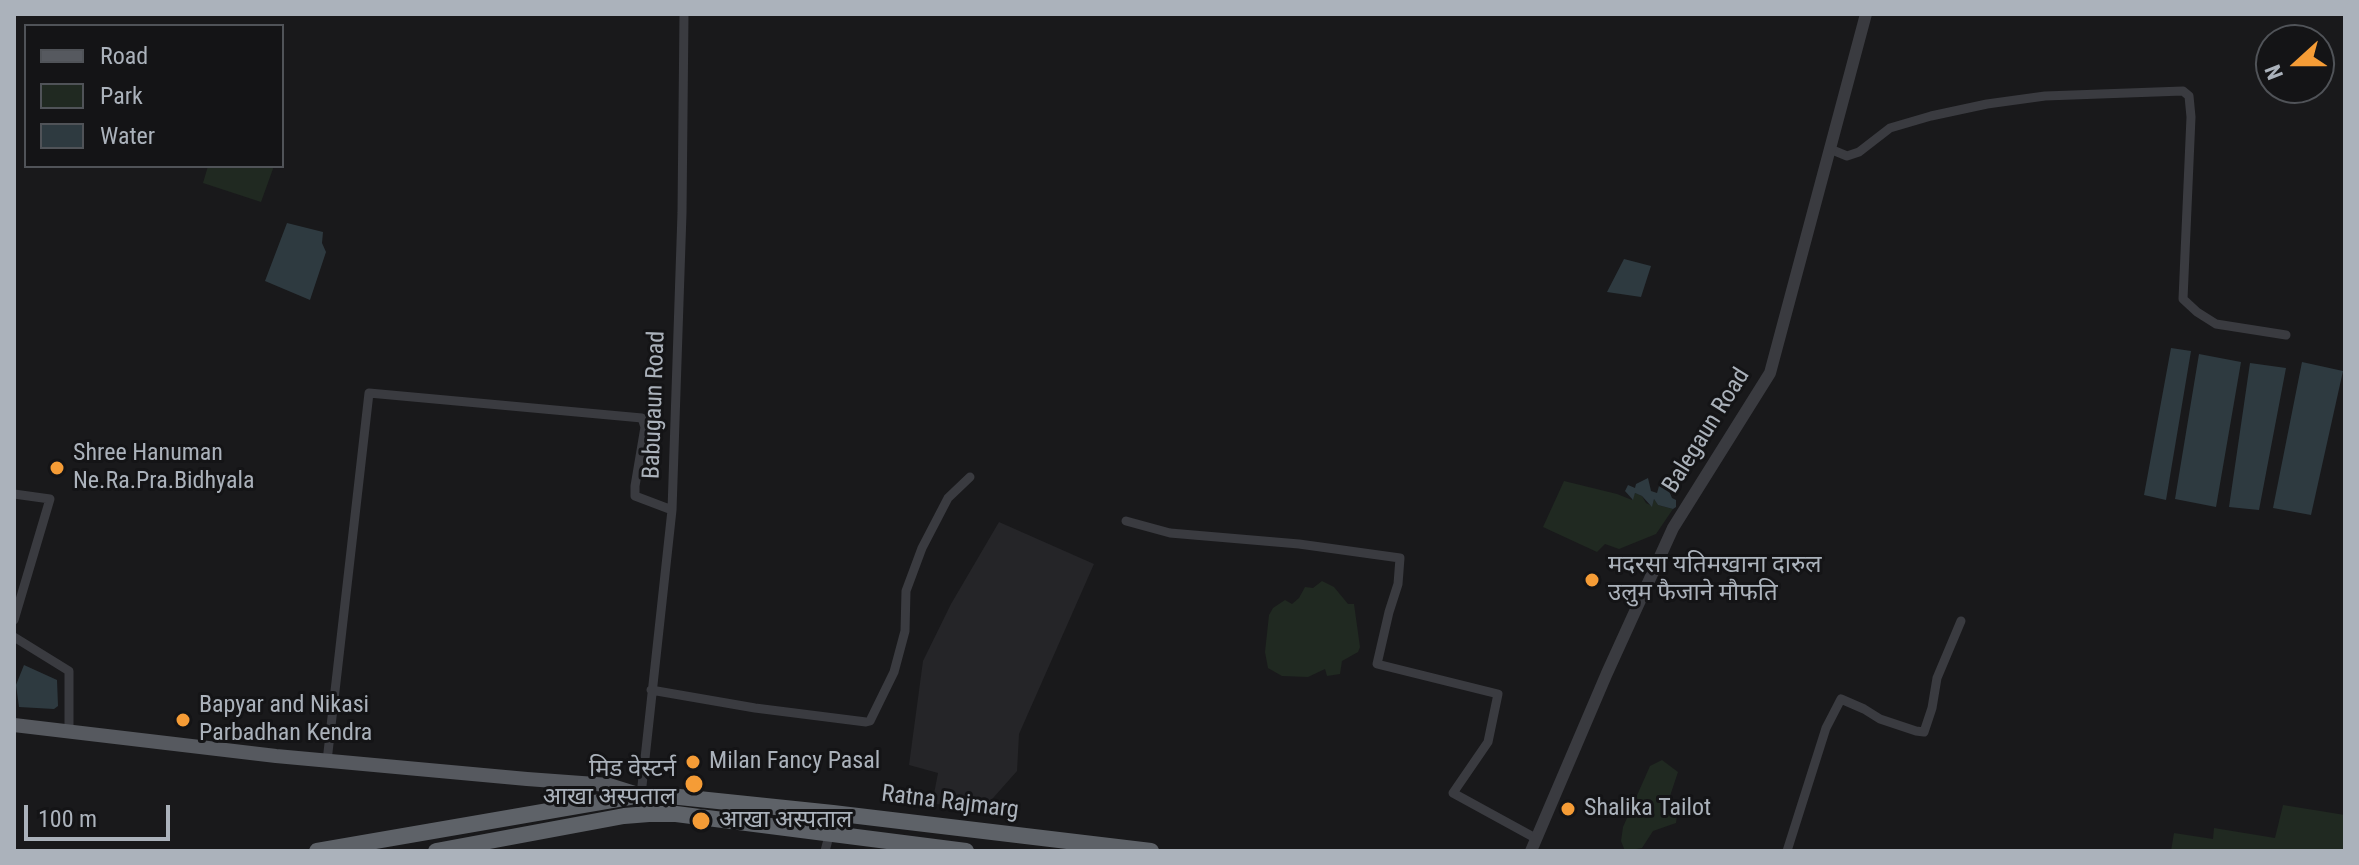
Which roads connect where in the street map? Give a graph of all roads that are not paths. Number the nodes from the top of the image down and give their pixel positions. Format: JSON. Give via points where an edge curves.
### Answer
{"nodes":[{"id":1,"x":684,"y":14,"type":"edge"},
{"id":2,"x":1866,"y":14,"type":"edge"},
{"id":3,"x":1830,"y":149,"type":"junction"},
{"id":4,"x":2286,"y":335,"type":"dead end"},
{"id":5,"x":970,"y":477,"type":"dead end"},
{"id":6,"x":14,"y":494,"type":"edge"},
{"id":7,"x":672,"y":510,"type":"junction"},
{"id":8,"x":1126,"y":521,"type":"dead end"},
{"id":9,"x":14,"y":620,"type":"edge"},
{"id":10,"x":1961,"y":621,"type":"dead end"},
{"id":11,"x":14,"y":637,"type":"edge"},
{"id":12,"x":651,"y":690,"type":"junction"},
{"id":13,"x":14,"y":725,"type":"edge"},
{"id":14,"x":69,"y":732,"type":"junction"},
{"id":15,"x":327,"y":761,"type":"junction"},
{"id":16,"x":641,"y":795,"type":"junction"},
{"id":17,"x":821,"y":834,"type":"junction"},
{"id":18,"x":1534,"y":845,"type":"edge"},
{"id":19,"x":317,"y":851,"type":"edge"},
{"id":20,"x":436,"y":851,"type":"edge"},
{"id":21,"x":825,"y":851,"type":"edge"},
{"id":22,"x":966,"y":851,"type":"edge"},
{"id":23,"x":1151,"y":851,"type":"edge"},
{"id":24,"x":1787,"y":851,"type":"edge"}],
"edges":[{"from":1,"to":7,"type":"street","name":"Babugaun Road"},
{"from":2,"to":3,"type":"street","name":"Balegaun Road"},
{"from":3,"to":4,"type":"street","via":[[1847,156],[1890,128],[1987,104],[2045,96],[2183,91],[2189,96],[2191,117],[2183,299],[2216,324]]},
{"from":3,"to":18,"type":"street","name":"Balegaun Road","via":[[1770,373],[1673,528]]},
{"from":5,"to":12,"type":"street","via":[[948,498],[922,548],[906,591],[905,631],[894,672],[870,721]]},
{"from":6,"to":9,"type":"street","via":[[50,499]]},
{"from":7,"to":12,"type":"street","name":"Babugaun Road"},
{"from":7,"to":15,"type":"street","via":[[635,496],[642,418],[369,393]]},
{"from":8,"to":18,"type":"street","via":[[1170,533],[1400,558],[1377,664],[1498,694],[1488,742],[1453,793]]},
{"from":10,"to":24,"type":"street","via":[[1937,678],[1924,732],[1880,719],[1841,699],[1826,728]]},
{"from":11,"to":14,"type":"street","via":[[69,671]]},
{"from":12,"to":16,"type":"street","name":"Babugaun Road"},
{"from":13,"to":14,"type":"main road"},
{"from":14,"to":15,"type":"main road"},
{"from":15,"to":16,"type":"main road","via":[[609,785]]},
{"from":16,"to":19,"type":"highway","name":"Ratna Rajmarg"},
{"from":16,"to":23,"type":"highway","name":"Ratna Rajmarg"},
{"from":17,"to":20,"type":"highway","name":"Ratna Rajmarg","via":[[649,814]]},
{"from":17,"to":21,"type":"street","via":[[829,836]]},
{"from":17,"to":22,"type":"highway","name":"Ratna Rajmarg"}]}
